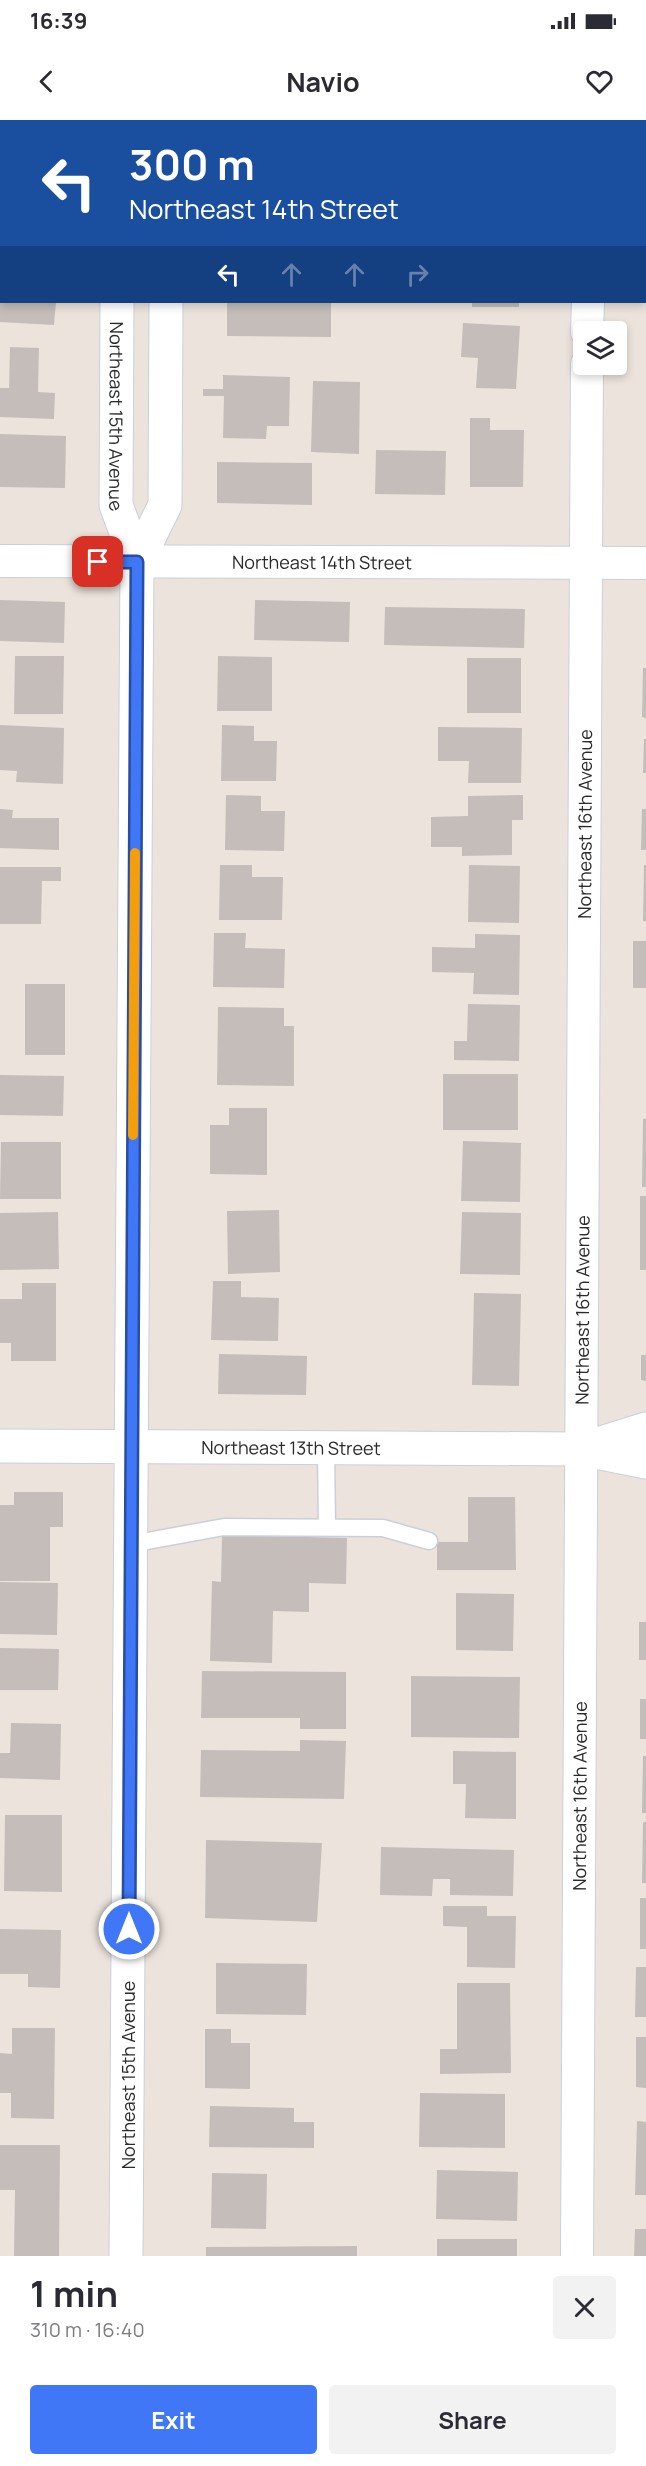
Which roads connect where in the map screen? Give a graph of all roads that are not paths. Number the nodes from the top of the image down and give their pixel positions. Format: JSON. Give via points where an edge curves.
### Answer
{"nodes":[{"id":1,"x":117,"y":303,"type":"edge"},
{"id":2,"x":166,"y":303,"type":"edge"},
{"id":3,"x":588,"y":303,"type":"edge"},
{"id":4,"x":587,"y":321,"type":"edge"},
{"id":5,"x":587,"y":375,"type":"edge"},
{"id":6,"x":0,"y":561,"type":"edge"},
{"id":7,"x":137,"y":562,"type":"junction"},
{"id":8,"x":585,"y":563,"type":"junction"},
{"id":9,"x":646,"y":563,"type":"edge"},
{"id":10,"x":646,"y":1429,"type":"edge"},
{"id":11,"x":0,"y":1446,"type":"edge"},
{"id":12,"x":132,"y":1447,"type":"junction"},
{"id":13,"x":326,"y":1448,"type":"junction"},
{"id":14,"x":581,"y":1449,"type":"junction"},
{"id":15,"x":646,"y":1462,"type":"edge"},
{"id":16,"x":327,"y":1527,"type":"junction"},
{"id":17,"x":429,"y":1541,"type":"dead end"},
{"id":18,"x":131,"y":1544,"type":"junction"},
{"id":19,"x":126,"y":2256,"type":"edge"},
{"id":20,"x":577,"y":2256,"type":"edge"}],
"edges":[{"from":1,"to":7,"type":"street","name":"Northeast 15th Avenue","via":[[116,505]]},
{"from":2,"to":7,"type":"street","name":"Northeast 15th Avenue","via":[[165,505]]},
{"from":3,"to":4,"type":"street"},
{"from":5,"to":8,"type":"street","name":"Northeast 16th Avenue"},
{"from":6,"to":7,"type":"street","name":"Northeast 14th Street"},
{"from":7,"to":8,"type":"street","name":"Northeast 14th Street"},
{"from":7,"to":12,"type":"street","name":"Northeast 15th Avenue"},
{"from":8,"to":9,"type":"street","name":"Northeast 14th Street"},
{"from":8,"to":14,"type":"street","name":"Northeast 16th Avenue"},
{"from":10,"to":14,"type":"street","name":"Northeast 13th Street"},
{"from":11,"to":12,"type":"street","name":"Northeast 13th Street"},
{"from":12,"to":13,"type":"street","name":"Northeast 13th Street"},
{"from":12,"to":18,"type":"street","name":"Northeast 15th Avenue"},
{"from":13,"to":14,"type":"street","name":"Northeast 13th Street"},
{"from":13,"to":16,"type":"lane"},
{"from":14,"to":15,"type":"street","name":"Northeast 13th Street"},
{"from":14,"to":20,"type":"street","name":"Northeast 16th Avenue"},
{"from":16,"to":17,"type":"lane","via":[[383,1528]]},
{"from":16,"to":18,"type":"lane","via":[[224,1527]]},
{"from":18,"to":19,"type":"street","name":"Northeast 15th Avenue"}]}
